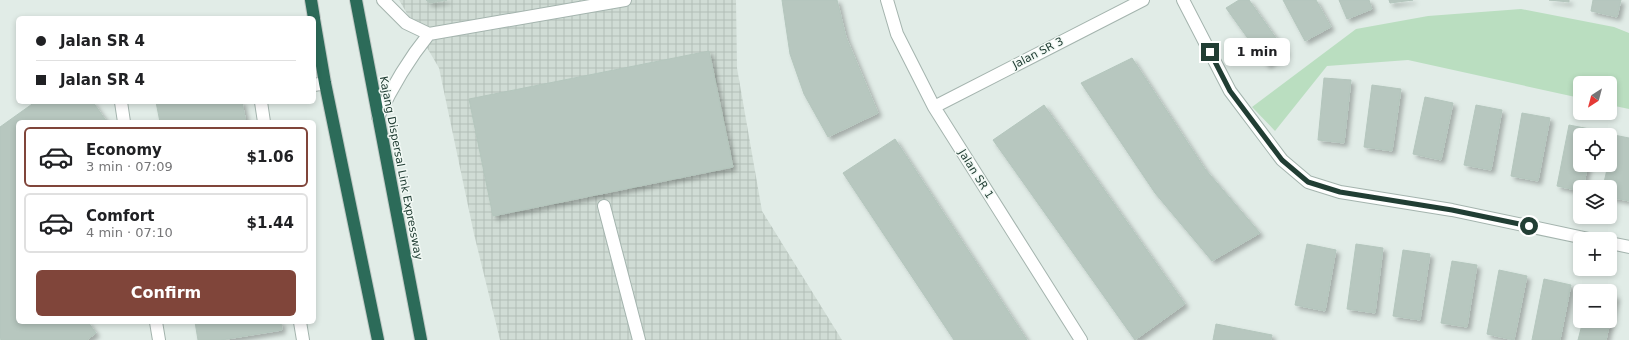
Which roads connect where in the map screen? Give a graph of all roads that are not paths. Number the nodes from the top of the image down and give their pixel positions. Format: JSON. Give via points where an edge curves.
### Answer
{"nodes":[{"id":1,"x":311,"y":0,"type":"edge"},
{"id":2,"x":356,"y":0,"type":"edge"},
{"id":3,"x":382,"y":0,"type":"edge"},
{"id":4,"x":625,"y":0,"type":"edge"},
{"id":5,"x":887,"y":0,"type":"edge"},
{"id":6,"x":1143,"y":0,"type":"edge"},
{"id":7,"x":1183,"y":0,"type":"edge"},
{"id":8,"x":314,"y":16,"type":"edge"},
{"id":9,"x":429,"y":34,"type":"junction"},
{"id":10,"x":316,"y":45,"type":"edge"},
{"id":11,"x":319,"y":84,"type":"edge"},
{"id":12,"x":121,"y":104,"type":"edge"},
{"id":13,"x":260,"y":104,"type":"edge"},
{"id":14,"x":934,"y":107,"type":"junction"},
{"id":15,"x":378,"y":116,"type":"junction"},
{"id":16,"x":124,"y":120,"type":"edge"},
{"id":17,"x":264,"y":120,"type":"edge"},
{"id":18,"x":604,"y":206,"type":"dead end"},
{"id":19,"x":1573,"y":236,"type":"edge"},
{"id":20,"x":1617,"y":244,"type":"edge"},
{"id":21,"x":1629,"y":247,"type":"edge"},
{"id":22,"x":156,"y":324,"type":"edge"},
{"id":23,"x":300,"y":324,"type":"edge"},
{"id":24,"x":159,"y":340,"type":"edge"},
{"id":25,"x":303,"y":340,"type":"edge"},
{"id":26,"x":378,"y":340,"type":"edge"},
{"id":27,"x":421,"y":340,"type":"edge"},
{"id":28,"x":638,"y":340,"type":"edge"},
{"id":29,"x":1081,"y":340,"type":"edge"}],
"edges":[{"from":1,"to":8,"type":"highway"},
{"from":2,"to":15,"type":"highway","name":"Kajang Dispersal Link Expressway"},
{"from":3,"to":9,"type":"street","via":[[406,23]]},
{"from":4,"to":9,"type":"street"},
{"from":5,"to":14,"type":"street","name":"Jalan SR 1","via":[[897,34]]},
{"from":6,"to":14,"type":"street","name":"Jalan SR 3"},
{"from":7,"to":19,"type":"street","via":[[1230,91],[1282,160],[1308,182],[1340,192],[1452,210]]},
{"from":9,"to":15,"type":"street","via":[[396,81]]},
{"from":10,"to":11,"type":"highway"},
{"from":11,"to":26,"type":"highway"},
{"from":12,"to":16,"type":"street"},
{"from":13,"to":17,"type":"street"},
{"from":14,"to":29,"type":"street","name":"Jalan SR 1"},
{"from":15,"to":27,"type":"highway","name":"Kajang Dispersal Link Expressway"},
{"from":18,"to":28,"type":"street"},
{"from":20,"to":21,"type":"street"},
{"from":22,"to":24,"type":"street"},
{"from":23,"to":25,"type":"street"}]}
